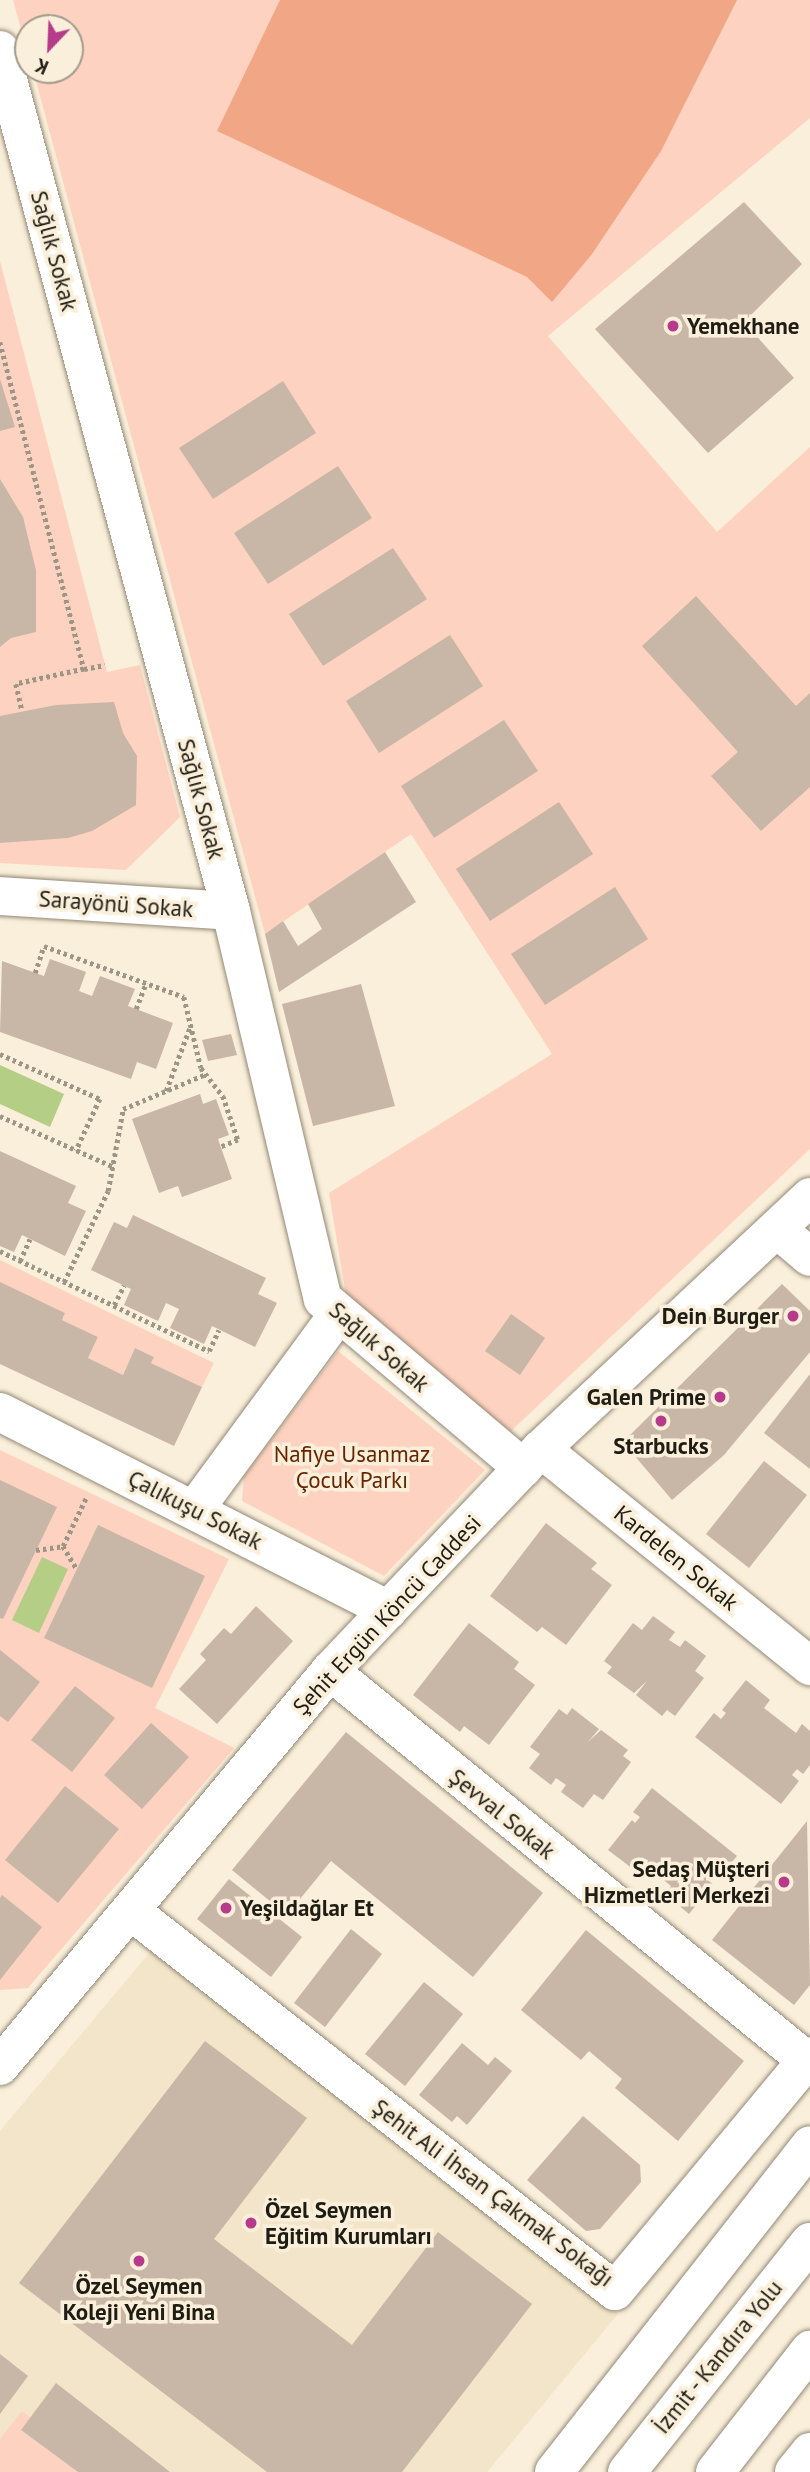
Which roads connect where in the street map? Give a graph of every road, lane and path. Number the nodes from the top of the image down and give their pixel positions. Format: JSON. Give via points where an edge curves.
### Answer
{"nodes":[{"id":1,"x":0,"y":50,"type":"edge"},
{"id":2,"x":0,"y":342,"type":"edge"},
{"id":3,"x":105,"y":665,"type":"dead end"},
{"id":4,"x":84,"y":669,"type":"junction"},
{"id":5,"x":22,"y":709,"type":"dead end"},
{"id":6,"x":0,"y":896,"type":"edge"},
{"id":7,"x":231,"y":911,"type":"junction"},
{"id":8,"x":35,"y":973,"type":"dead end"},
{"id":9,"x":146,"y":983,"type":"junction"},
{"id":10,"x":136,"y":1009,"type":"dead end"},
{"id":11,"x":190,"y":1026,"type":"junction"},
{"id":12,"x":202,"y":1037,"type":"dead end"},
{"id":13,"x":193,"y":1039,"type":"junction"},
{"id":14,"x":0,"y":1054,"type":"edge"},
{"id":15,"x":206,"y":1074,"type":"junction"},
{"id":16,"x":166,"y":1091,"type":"junction"},
{"id":17,"x":0,"y":1116,"type":"edge"},
{"id":18,"x":221,"y":1146,"type":"dead end"},
{"id":19,"x":76,"y":1151,"type":"junction"},
{"id":20,"x":114,"y":1167,"type":"junction"},
{"id":21,"x":810,"y":1197,"type":"edge"},
{"id":22,"x":777,"y":1229,"type":"junction"},
{"id":23,"x":30,"y":1239,"type":"dead end"},
{"id":24,"x":0,"y":1251,"type":"edge"},
{"id":25,"x":810,"y":1257,"type":"edge"},
{"id":26,"x":20,"y":1261,"type":"junction"},
{"id":27,"x":64,"y":1282,"type":"junction"},
{"id":28,"x":124,"y":1285,"type":"dead end"},
{"id":29,"x":114,"y":1305,"type":"junction"},
{"id":30,"x":338,"y":1314,"type":"junction"},
{"id":31,"x":219,"y":1330,"type":"dead end"},
{"id":32,"x":0,"y":1412,"type":"edge"},
{"id":33,"x":532,"y":1459,"type":"junction"},
{"id":34,"x":89,"y":1492,"type":"dead end"},
{"id":35,"x":195,"y":1509,"type":"junction"},
{"id":36,"x":63,"y":1546,"type":"junction"},
{"id":37,"x":36,"y":1550,"type":"dead end"},
{"id":38,"x":77,"y":1569,"type":"dead end"},
{"id":39,"x":388,"y":1610,"type":"junction"},
{"id":40,"x":810,"y":1666,"type":"edge"},
{"id":41,"x":330,"y":1671,"type":"junction"},
{"id":42,"x":131,"y":1912,"type":"junction"},
{"id":43,"x":13,"y":2030,"type":"edge"},
{"id":44,"x":808,"y":2058,"type":"edge"},
{"id":45,"x":0,"y":2066,"type":"edge"},
{"id":46,"x":810,"y":2146,"type":"edge"},
{"id":47,"x":810,"y":2242,"type":"edge"},
{"id":48,"x":810,"y":2350,"type":"edge"},
{"id":49,"x":810,"y":2452,"type":"edge"},
{"id":50,"x":554,"y":2472,"type":"edge"},
{"id":51,"x":627,"y":2472,"type":"edge"},
{"id":52,"x":715,"y":2472,"type":"edge"},
{"id":53,"x":794,"y":2472,"type":"edge"}],
"edges":[{"from":1,"to":7,"type":"main road","name":"Sağlık Sokak"},
{"from":2,"to":4,"type":"path"},
{"from":3,"to":4,"type":"path"},
{"from":4,"to":5,"type":"path","via":[[16,684]]},
{"from":6,"to":7,"type":"main road","name":"Sarayönü Sokak"},
{"from":7,"to":30,"type":"main road","name":"Sağlık Sokak","via":[[323,1298]]},
{"from":8,"to":9,"type":"path","via":[[44,946]]},
{"from":9,"to":10,"type":"path"},
{"from":9,"to":11,"type":"path","via":[[184,997]]},
{"from":11,"to":13,"type":"path"},
{"from":11,"to":16,"type":"path"},
{"from":12,"to":13,"type":"path"},
{"from":13,"to":15,"type":"path"},
{"from":14,"to":19,"type":"path","via":[[100,1099]]},
{"from":15,"to":16,"type":"path"},
{"from":15,"to":18,"type":"path","via":[[223,1096],[238,1140]]},
{"from":16,"to":20,"type":"path","via":[[123,1110]]},
{"from":17,"to":19,"type":"path"},
{"from":19,"to":20,"type":"path"},
{"from":20,"to":27,"type":"path","via":[[108,1191]]},
{"from":21,"to":22,"type":"main road","name":"Şehit Ergün Köncü Caddesi"},
{"from":22,"to":25,"type":"main road"},
{"from":22,"to":33,"type":"main road","name":"Şehit Ergün Köncü Caddesi"},
{"from":23,"to":26,"type":"path"},
{"from":24,"to":26,"type":"path"},
{"from":26,"to":27,"type":"path"},
{"from":27,"to":29,"type":"path"},
{"from":28,"to":29,"type":"path"},
{"from":29,"to":31,"type":"path","via":[[209,1351]]},
{"from":30,"to":33,"type":"main road","name":"Sağlık Sokak"},
{"from":30,"to":35,"type":"main road"},
{"from":32,"to":35,"type":"main road","name":"Çalıkuşu Sokak"},
{"from":33,"to":39,"type":"main road","name":"Şehit Ergün Köncü Caddesi"},
{"from":33,"to":40,"type":"main road","name":"Kardelen Sokak"},
{"from":34,"to":36,"type":"path"},
{"from":35,"to":39,"type":"main road","name":"Çalıkuşu Sokak"},
{"from":36,"to":37,"type":"path"},
{"from":36,"to":38,"type":"path"},
{"from":39,"to":41,"type":"main road","name":"Şehit Ergün Köncü Caddesi"},
{"from":41,"to":42,"type":"main road","name":"Şehit Ergün Köncü Caddesi"},
{"from":41,"to":44,"type":"main road","name":"Şevval Sokak"},
{"from":42,"to":43,"type":"main road","name":"Şehit Ergün Köncü Caddesi"},
{"from":42,"to":44,"type":"main road","name":"Şehit Ali İhsan Çakmak Sokağı","via":[[615,2291]]},
{"from":43,"to":45,"type":"main road","name":"Şehit Ergün Köncü Caddesi"},
{"from":46,"to":50,"type":"main road"},
{"from":47,"to":51,"type":"main road","name":"İzmit - Kandıra Yolu"},
{"from":48,"to":52,"type":"main road"},
{"from":49,"to":53,"type":"main road"}]}
